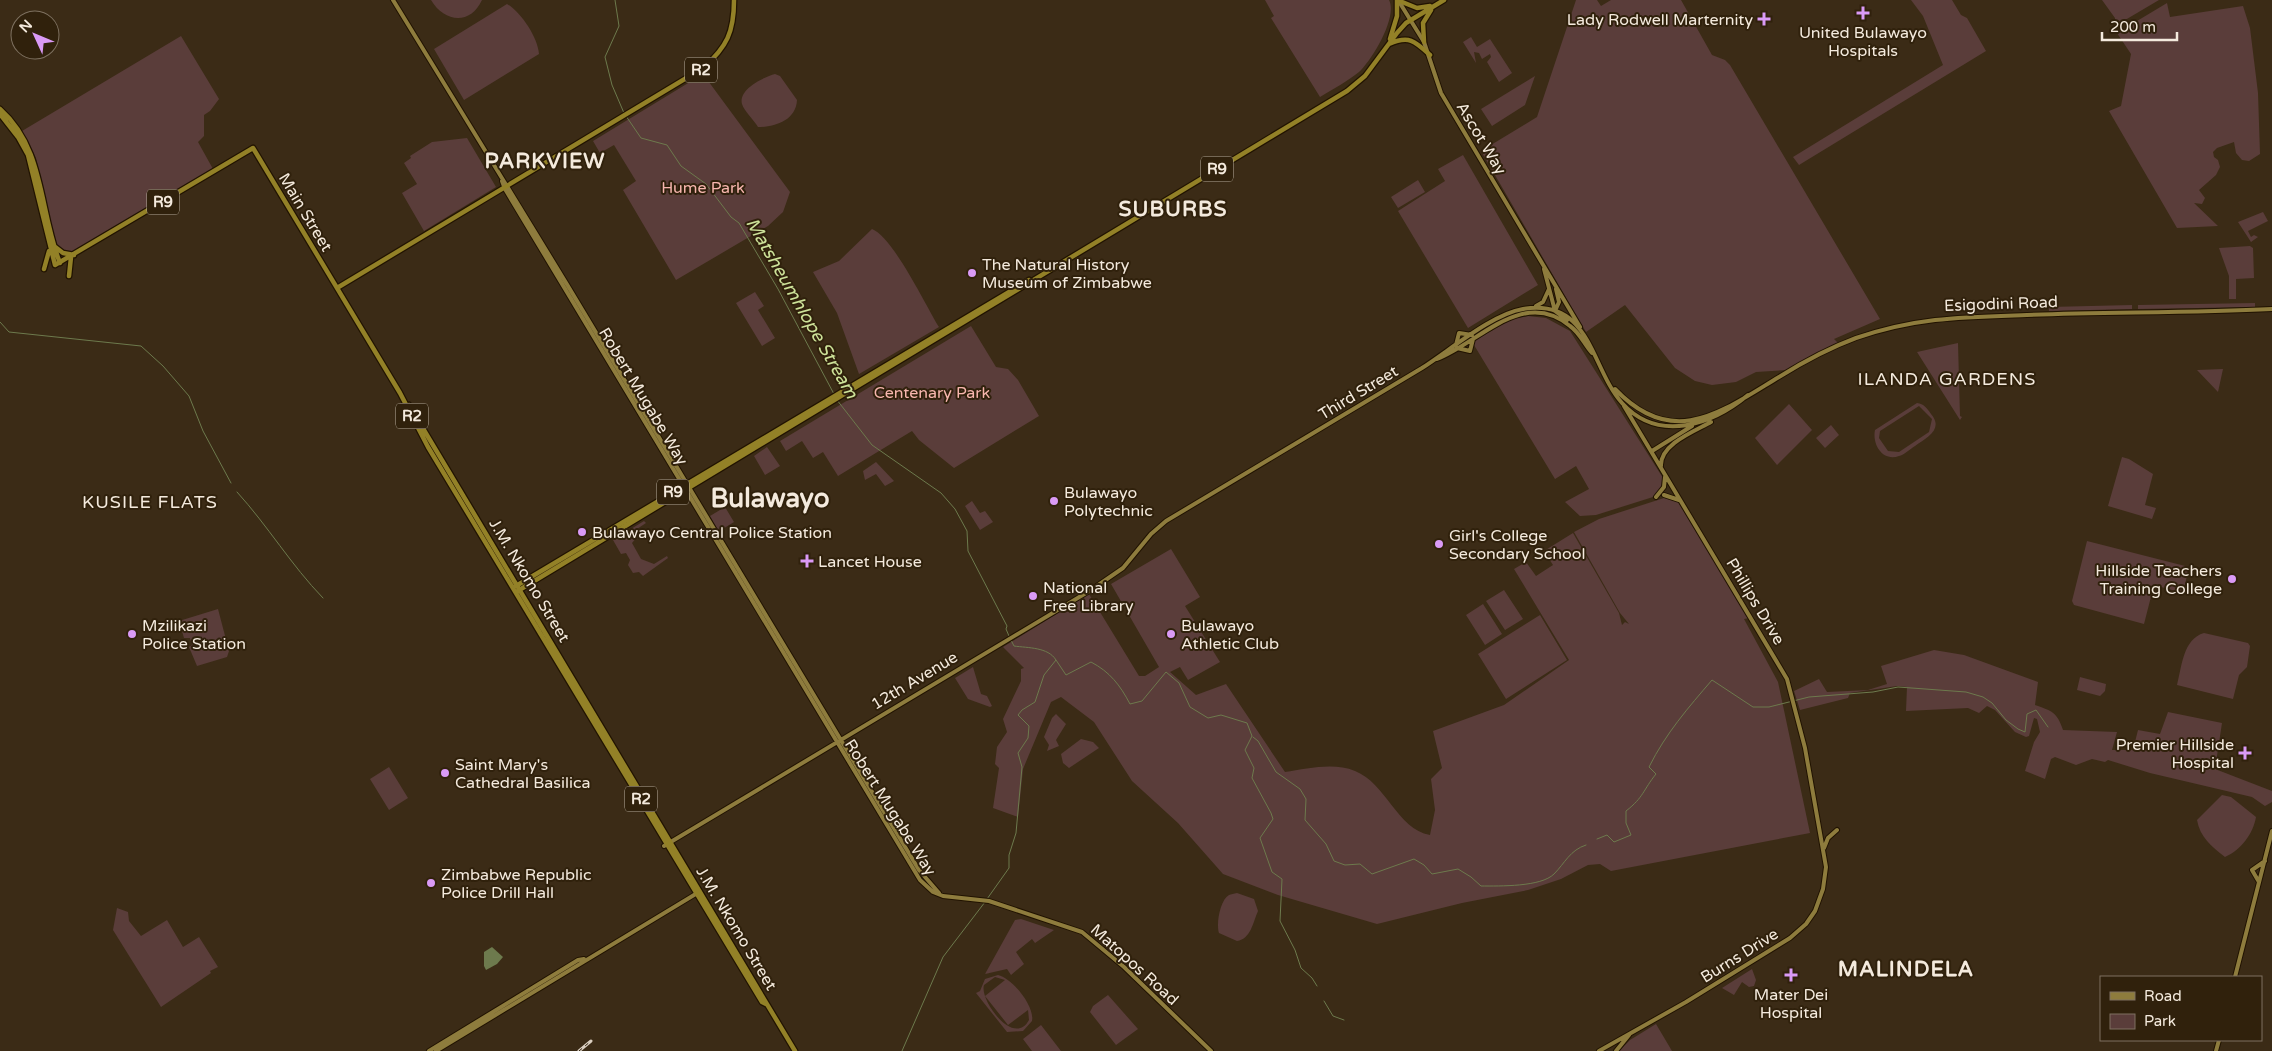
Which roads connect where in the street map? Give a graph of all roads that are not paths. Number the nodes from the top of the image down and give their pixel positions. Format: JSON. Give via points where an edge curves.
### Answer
{"nodes":[{"id":1,"x":393,"y":0,"type":"edge"},
{"id":2,"x":734,"y":0,"type":"edge"},
{"id":3,"x":1397,"y":0,"type":"edge"},
{"id":4,"x":1444,"y":0,"type":"edge"},
{"id":5,"x":1437,"y":4,"type":"junction"},
{"id":6,"x":1411,"y":19,"type":"junction"},
{"id":7,"x":1424,"y":42,"type":"junction"},
{"id":8,"x":1388,"y":45,"type":"junction"},
{"id":9,"x":1430,"y":55,"type":"junction"},
{"id":10,"x":0,"y":109,"type":"edge"},
{"id":11,"x":0,"y":114,"type":"edge"},
{"id":12,"x":506,"y":188,"type":"junction"},
{"id":13,"x":51,"y":246,"type":"junction"},
{"id":14,"x":72,"y":256,"type":"junction"},
{"id":15,"x":1543,"y":265,"type":"junction"},
{"id":16,"x":44,"y":269,"type":"dead end"},
{"id":17,"x":69,"y":276,"type":"dead end"},
{"id":18,"x":1555,"y":285,"type":"junction"},
{"id":19,"x":338,"y":288,"type":"junction"},
{"id":20,"x":1549,"y":288,"type":"junction"},
{"id":21,"x":2272,"y":309,"type":"edge"},
{"id":22,"x":1531,"y":310,"type":"junction"},
{"id":23,"x":1555,"y":311,"type":"junction"},
{"id":24,"x":1573,"y":328,"type":"junction"},
{"id":25,"x":1582,"y":331,"type":"junction"},
{"id":26,"x":1472,"y":337,"type":"junction"},
{"id":27,"x":1464,"y":342,"type":"joint"},
{"id":28,"x":1456,"y":347,"type":"junction"},
{"id":29,"x":1594,"y":354,"type":"junction"},
{"id":30,"x":1611,"y":384,"type":"junction"},
{"id":31,"x":1748,"y":395,"type":"junction"},
{"id":32,"x":1622,"y":402,"type":"junction"},
{"id":33,"x":1730,"y":410,"type":"junction"},
{"id":34,"x":1704,"y":418,"type":"junction"},
{"id":35,"x":1694,"y":425,"type":"junction"},
{"id":36,"x":1652,"y":451,"type":"junction"},
{"id":37,"x":1661,"y":468,"type":"junction"},
{"id":38,"x":1665,"y":475,"type":"junction"},
{"id":39,"x":686,"y":487,"type":"junction"},
{"id":40,"x":1664,"y":495,"type":"dead end"},
{"id":41,"x":1656,"y":497,"type":"dead end"},
{"id":42,"x":1682,"y":501,"type":"junction"},
{"id":43,"x":1166,"y":521,"type":"joint"},
{"id":44,"x":517,"y":588,"type":"junction"},
{"id":45,"x":838,"y":741,"type":"junction"},
{"id":46,"x":1837,"y":830,"type":"dead end"},
{"id":47,"x":2272,"y":831,"type":"edge"},
{"id":48,"x":1820,"y":833,"type":"joint"},
{"id":49,"x":668,"y":844,"type":"junction"},
{"id":50,"x":1824,"y":848,"type":"junction"},
{"id":51,"x":2264,"y":861,"type":"junction"},
{"id":52,"x":2259,"y":882,"type":"junction"},
{"id":53,"x":699,"y":892,"type":"junction"},
{"id":54,"x":943,"y":896,"type":"joint"},
{"id":55,"x":585,"y":959,"type":"junction"},
{"id":56,"x":2235,"y":976,"type":"edge"},
{"id":57,"x":1630,"y":1034,"type":"junction"},
{"id":58,"x":429,"y":1051,"type":"edge"},
{"id":59,"x":436,"y":1051,"type":"edge"},
{"id":60,"x":795,"y":1051,"type":"edge"},
{"id":61,"x":1210,"y":1051,"type":"edge"},
{"id":62,"x":1599,"y":1051,"type":"edge"},
{"id":63,"x":1616,"y":1051,"type":"edge"}],
"edges":[{"from":1,"to":12,"type":"main road","name":"Robert Mugabe Way"},
{"from":2,"to":12,"type":"highway","number":"R2","via":[[730,34],[717,56],[703,68]]},
{"from":3,"to":5,"type":"highway","via":[[1417,8]]},
{"from":3,"to":6,"type":"main road","name":"Ascot Way"},
{"from":3,"to":8,"type":"highway","via":[[1397,17]]},
{"from":4,"to":5,"type":"highway","number":"R9"},
{"from":5,"to":6,"type":"highway","number":"R9"},
{"from":5,"to":7,"type":"highway","via":[[1423,22]]},
{"from":6,"to":7,"type":"main road","name":"Ascot Way"},
{"from":6,"to":8,"type":"highway","number":"R9"},
{"from":7,"to":9,"type":"main road","name":"Ascot Way"},
{"from":8,"to":9,"type":"highway","via":[[1408,39]]},
{"from":8,"to":39,"type":"highway","number":"R9","via":[[1365,76],[1347,91],[1022,282]]},
{"from":9,"to":15,"type":"main road","name":"Ascot Way","via":[[1441,93]]},
{"from":10,"to":13,"type":"highway","number":"R9","via":[[28,145],[38,175]]},
{"from":11,"to":13,"type":"highway","number":"R9","via":[[28,155]]},
{"from":12,"to":19,"type":"highway","number":"R2"},
{"from":12,"to":39,"type":"main road","name":"Robert Mugabe Way"},
{"from":13,"to":14,"type":"highway"},
{"from":13,"to":14,"type":"highway","number":"R9","via":[[58,264]]},
{"from":13,"to":16,"type":"highway"},
{"from":14,"to":17,"type":"highway"},
{"from":14,"to":19,"type":"highway","name":"Main Street","number":"R9","via":[[253,148]]},
{"from":15,"to":18,"type":"main road","name":"Ascot Way"},
{"from":15,"to":20,"type":"main road"},
{"from":18,"to":23,"type":"main road","via":[[1559,302]]},
{"from":18,"to":25,"type":"main road","name":"Ascot Way"},
{"from":19,"to":44,"type":"highway","name":"J.M. Nkomo Street","number":"R2"},
{"from":20,"to":22,"type":"main road","via":[[1543,302]]},
{"from":20,"to":23,"type":"main road"},
{"from":21,"to":31,"type":"main road","name":"Esigodini Road","via":[[1976,315],[1924,320],[1836,346]]},
{"from":22,"to":23,"type":"main road","name":"Esigodini Road"},
{"from":22,"to":24,"type":"main road","name":"Esigodini Road","via":[[1554,316]]},
{"from":22,"to":26,"type":"main road","name":"Esigodini Road","via":[[1510,312]]},
{"from":23,"to":24,"type":"main road"},
{"from":23,"to":25,"type":"main road","name":"Esigodini Road"},
{"from":24,"to":29,"type":"main road","name":"Esigodini Road"},
{"from":25,"to":29,"type":"main road","name":"Esigodini Road"},
{"from":26,"to":27,"type":"main road","name":"Esigodini Road"},
{"from":26,"to":28,"type":"main road","via":[[1459,333]]},
{"from":26,"to":28,"type":"main road","via":[[1470,351]]},
{"from":27,"to":28,"type":"main road","name":"Third Street"},
{"from":28,"to":43,"type":"main road","name":"Third Street"},
{"from":29,"to":30,"type":"main road","name":"Esigodini Road"},
{"from":30,"to":32,"type":"main road","name":"Esigodini Road"},
{"from":30,"to":34,"type":"main road","name":"Esigodini Road","via":[[1637,408],[1656,418],[1676,422]]},
{"from":31,"to":33,"type":"main road","name":"Esigodini Road"},
{"from":31,"to":34,"type":"main road","name":"Esigodini Road"},
{"from":32,"to":35,"type":"main road","name":"Esigodini Road","via":[[1638,415],[1657,423]]},
{"from":32,"to":36,"type":"main road","name":"Phillips Drive"},
{"from":33,"to":35,"type":"main road","name":"Esigodini Road"},
{"from":33,"to":37,"type":"main road","via":[[1666,450],[1661,458]]},
{"from":34,"to":35,"type":"main road"},
{"from":35,"to":36,"type":"main road"},
{"from":36,"to":37,"type":"main road","name":"Phillips Drive"},
{"from":37,"to":38,"type":"main road","name":"Phillips Drive"},
{"from":38,"to":41,"type":"main road","via":[[1664,487]]},
{"from":38,"to":42,"type":"main road","name":"Phillips Drive"},
{"from":39,"to":44,"type":"highway","number":"R9"},
{"from":39,"to":45,"type":"main road","name":"Robert Mugabe Way"},
{"from":40,"to":42,"type":"main road"},
{"from":42,"to":48,"type":"main road","name":"Phillips Drive","via":[[1780,666],[1792,695]]},
{"from":43,"to":45,"type":"main road","name":"12th Avenue","via":[[1120,571]]},
{"from":44,"to":49,"type":"highway","name":"J.M. Nkomo Street","number":"R2"},
{"from":45,"to":49,"type":"main road","name":"12th Avenue"},
{"from":45,"to":54,"type":"main road","name":"Robert Mugabe Way","via":[[920,880]]},
{"from":46,"to":50,"type":"main road","via":[[1828,838]]},
{"from":47,"to":51,"type":"main road"},
{"from":48,"to":50,"type":"main road","name":"Burns Drive"},
{"from":49,"to":53,"type":"highway","name":"J.M. Nkomo Street","number":"R2"},
{"from":50,"to":57,"type":"main road","name":"Burns Drive","via":[[1823,889],[1806,924],[1776,948]]},
{"from":51,"to":52,"type":"main road"},
{"from":51,"to":52,"type":"main road","via":[[2252,870]]},
{"from":52,"to":56,"type":"main road"},
{"from":53,"to":55,"type":"main road"},
{"from":53,"to":60,"type":"highway","name":"J.M. Nkomo Street","number":"R2"},
{"from":54,"to":61,"type":"main road","name":"Matopos Road","via":[[989,901],[1070,927],[1090,937]]},
{"from":55,"to":58,"type":"main road","via":[[578,960]]},
{"from":55,"to":59,"type":"main road"},
{"from":57,"to":62,"type":"main road","name":"Burns Drive"},
{"from":57,"to":63,"type":"main road"}]}
